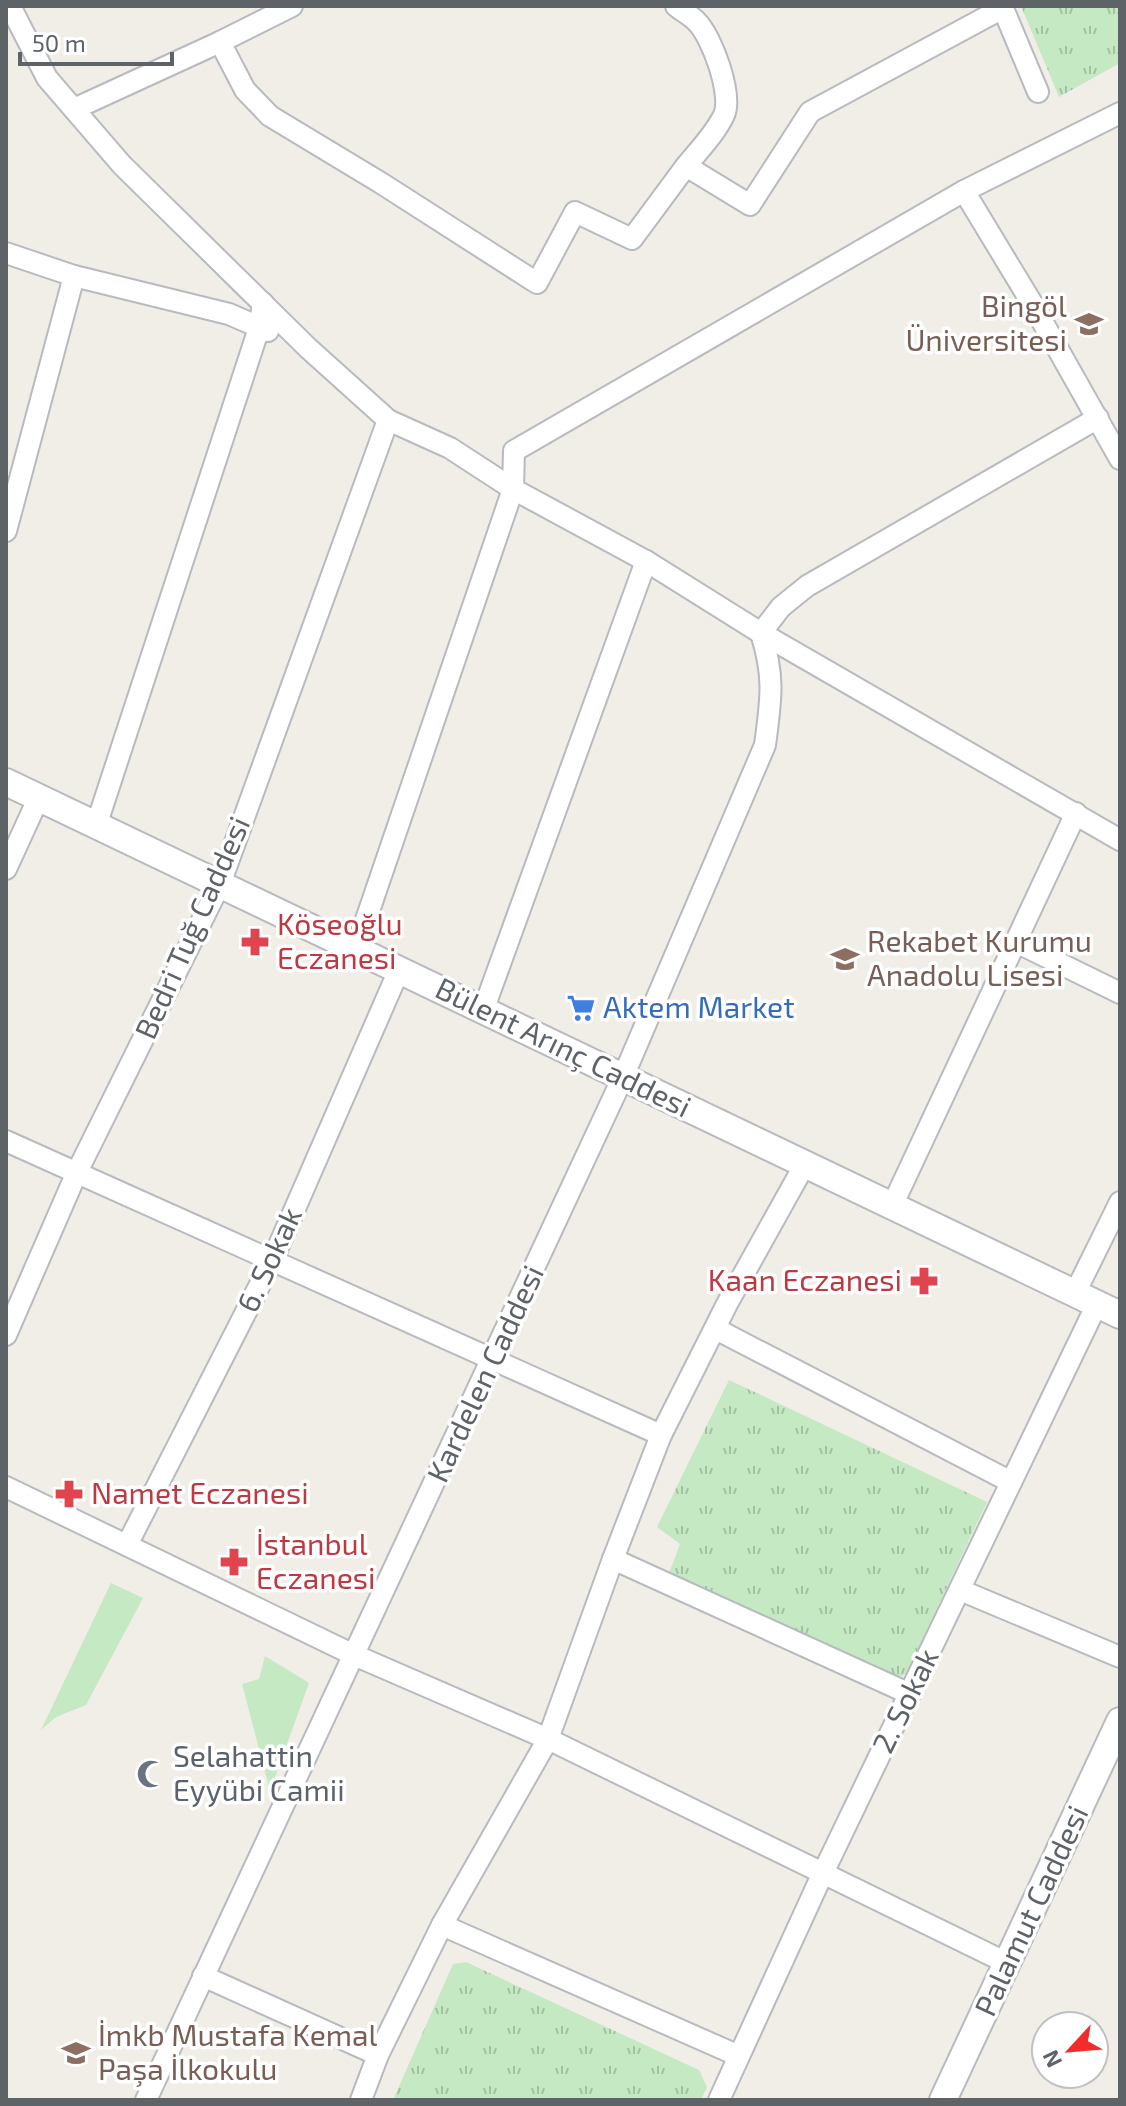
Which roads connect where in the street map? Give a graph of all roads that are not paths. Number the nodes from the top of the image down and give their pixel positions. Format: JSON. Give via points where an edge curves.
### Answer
{"nodes":[{"id":1,"x":10,"y":6,"type":"edge"},
{"id":2,"x":292,"y":6,"type":"edge"},
{"id":3,"x":676,"y":6,"type":"edge"},
{"id":4,"x":1002,"y":7,"type":"edge"},
{"id":5,"x":220,"y":42,"type":"junction"},
{"id":6,"x":1038,"y":92,"type":"dead end"},
{"id":7,"x":74,"y":109,"type":"junction"},
{"id":8,"x":1120,"y":113,"type":"edge"},
{"id":9,"x":686,"y":166,"type":"junction"},
{"id":10,"x":964,"y":191,"type":"junction"},
{"id":11,"x":6,"y":253,"type":"edge"},
{"id":12,"x":74,"y":276,"type":"junction"},
{"id":13,"x":263,"y":303,"type":"junction"},
{"id":14,"x":259,"y":328,"type":"junction"},
{"id":15,"x":308,"y":348,"type":"junction"},
{"id":16,"x":1098,"y":418,"type":"junction"},
{"id":17,"x":388,"y":420,"type":"junction"},
{"id":18,"x":1120,"y":459,"type":"edge"},
{"id":19,"x":513,"y":489,"type":"junction"},
{"id":20,"x":6,"y":531,"type":"edge"},
{"id":21,"x":646,"y":561,"type":"junction"},
{"id":22,"x":761,"y":633,"type":"junction"},
{"id":23,"x":6,"y":782,"type":"edge"},
{"id":24,"x":39,"y":797,"type":"junction"},
{"id":25,"x":1076,"y":813,"type":"junction"},
{"id":26,"x":97,"y":823,"type":"junction"},
{"id":27,"x":1120,"y":840,"type":"edge"},
{"id":28,"x":6,"y":869,"type":"edge"},
{"id":29,"x":220,"y":884,"type":"junction"},
{"id":30,"x":1016,"y":942,"type":"junction"},
{"id":31,"x":356,"y":949,"type":"junction"},
{"id":32,"x":399,"y":970,"type":"junction"},
{"id":33,"x":1120,"y":993,"type":"edge"},
{"id":34,"x":484,"y":1008,"type":"junction"},
{"id":35,"x":623,"y":1077,"type":"junction"},
{"id":36,"x":6,"y":1141,"type":"edge"},
{"id":37,"x":805,"y":1164,"type":"junction"},
{"id":38,"x":77,"y":1172,"type":"junction"},
{"id":39,"x":1120,"y":1202,"type":"edge"},
{"id":40,"x":892,"y":1206,"type":"junction"},
{"id":41,"x":273,"y":1259,"type":"junction"},
{"id":42,"x":1098,"y":1304,"type":"edge"},
{"id":43,"x":716,"y":1329,"type":"junction"},
{"id":44,"x":6,"y":1335,"type":"edge"},
{"id":45,"x":493,"y":1358,"type":"junction"},
{"id":46,"x":661,"y":1435,"type":"junction"},
{"id":47,"x":1011,"y":1482,"type":"junction"},
{"id":48,"x":6,"y":1487,"type":"edge"},
{"id":49,"x":127,"y":1545,"type":"junction"},
{"id":50,"x":613,"y":1559,"type":"junction"},
{"id":51,"x":960,"y":1590,"type":"junction"},
{"id":52,"x":354,"y":1655,"type":"junction"},
{"id":53,"x":1120,"y":1657,"type":"edge"},
{"id":54,"x":910,"y":1694,"type":"junction"},
{"id":55,"x":1120,"y":1721,"type":"edge"},
{"id":56,"x":548,"y":1739,"type":"junction"},
{"id":57,"x":822,"y":1875,"type":"junction"},
{"id":58,"x":442,"y":1925,"type":"junction"},
{"id":59,"x":1007,"y":1963,"type":"junction"},
{"id":60,"x":203,"y":1976,"type":"junction"},
{"id":61,"x":378,"y":2055,"type":"junction"},
{"id":62,"x":739,"y":2056,"type":"junction"},
{"id":63,"x":146,"y":2100,"type":"edge"},
{"id":64,"x":361,"y":2100,"type":"edge"},
{"id":65,"x":719,"y":2100,"type":"edge"},
{"id":66,"x":943,"y":2100,"type":"edge"}],
"edges":[{"from":1,"to":7,"type":"street","via":[[47,78]]},
{"from":2,"to":5,"type":"street"},
{"from":3,"to":9,"type":"street","via":[[707,35],[727,101],[718,126]]},
{"from":4,"to":6,"type":"street"},
{"from":4,"to":9,"type":"street","via":[[810,112],[750,205]]},
{"from":5,"to":7,"type":"street"},
{"from":5,"to":9,"type":"street","via":[[245,90],[270,116],[537,283],[575,212],[632,239]]},
{"from":7,"to":13,"type":"street","via":[[122,165]]},
{"from":8,"to":10,"type":"street"},
{"from":10,"to":16,"type":"street"},
{"from":10,"to":19,"type":"street","via":[[514,451]]},
{"from":11,"to":12,"type":"street"},
{"from":12,"to":14,"type":"street","via":[[229,314]]},
{"from":12,"to":20,"type":"street"},
{"from":13,"to":14,"type":"street"},
{"from":13,"to":15,"type":"street"},
{"from":14,"to":15,"type":"street"},
{"from":14,"to":26,"type":"street"},
{"from":15,"to":17,"type":"street"},
{"from":16,"to":18,"type":"street"},
{"from":16,"to":22,"type":"street","via":[[807,586]]},
{"from":17,"to":19,"type":"street","via":[[450,448]]},
{"from":17,"to":29,"type":"street","name":"Bedri Tuğ Caddesi"},
{"from":19,"to":21,"type":"street"},
{"from":19,"to":31,"type":"street"},
{"from":21,"to":22,"type":"street"},
{"from":21,"to":34,"type":"street"},
{"from":22,"to":25,"type":"street"},
{"from":22,"to":35,"type":"street","name":"Kardelen Caddesi","via":[[772,693],[765,745]]},
{"from":23,"to":24,"type":"street","name":"Bülent Arınç Caddesi"},
{"from":24,"to":26,"type":"street","name":"Bülent Arınç Caddesi"},
{"from":24,"to":28,"type":"street"},
{"from":25,"to":27,"type":"street"},
{"from":25,"to":30,"type":"street"},
{"from":26,"to":29,"type":"street","name":"Bülent Arınç Caddesi"},
{"from":29,"to":31,"type":"street","name":"Bülent Arınç Caddesi"},
{"from":29,"to":38,"type":"street","name":"Bedri Tuğ Caddesi"},
{"from":30,"to":33,"type":"street"},
{"from":30,"to":40,"type":"street"},
{"from":31,"to":32,"type":"street","name":"Bülent Arınç Caddesi"},
{"from":32,"to":34,"type":"street","name":"Bülent Arınç Caddesi"},
{"from":32,"to":41,"type":"street","name":"6. Sokak"},
{"from":34,"to":35,"type":"street","name":"Bülent Arınç Caddesi"},
{"from":35,"to":37,"type":"street","name":"Bülent Arınç Caddesi"},
{"from":35,"to":45,"type":"street","name":"Kardelen Caddesi"},
{"from":36,"to":38,"type":"street"},
{"from":37,"to":40,"type":"street","name":"Bülent Arınç Caddesi"},
{"from":37,"to":43,"type":"street"},
{"from":38,"to":41,"type":"street"},
{"from":38,"to":44,"type":"street","name":"Bedri Tuğ Caddesi"},
{"from":39,"to":42,"type":"street","name":"2. Sokak"},
{"from":40,"to":42,"type":"street","name":"Bülent Arınç Caddesi"},
{"from":41,"to":45,"type":"street"},
{"from":41,"to":49,"type":"street","name":"6. Sokak"},
{"from":42,"to":47,"type":"street","name":"2. Sokak"},
{"from":43,"to":46,"type":"street"},
{"from":43,"to":47,"type":"street"},
{"from":45,"to":46,"type":"street"},
{"from":45,"to":52,"type":"street","name":"Kardelen Caddesi"},
{"from":46,"to":50,"type":"street"},
{"from":47,"to":51,"type":"street","name":"2. Sokak"},
{"from":48,"to":49,"type":"street"},
{"from":49,"to":52,"type":"street"},
{"from":50,"to":54,"type":"street"},
{"from":50,"to":56,"type":"street"},
{"from":51,"to":53,"type":"street"},
{"from":51,"to":54,"type":"street","name":"2. Sokak"},
{"from":52,"to":56,"type":"street"},
{"from":52,"to":60,"type":"street","name":"Kardelen Caddesi"},
{"from":54,"to":57,"type":"street","name":"2. Sokak"},
{"from":55,"to":59,"type":"street","name":"Palamut Caddesi"},
{"from":56,"to":57,"type":"street"},
{"from":56,"to":58,"type":"street"},
{"from":57,"to":59,"type":"street"},
{"from":57,"to":62,"type":"street","name":"2. Sokak"},
{"from":58,"to":61,"type":"street"},
{"from":58,"to":62,"type":"street"},
{"from":59,"to":66,"type":"street","name":"Palamut Caddesi"},
{"from":60,"to":61,"type":"street"},
{"from":60,"to":63,"type":"street","name":"Kardelen Caddesi"},
{"from":61,"to":64,"type":"street"},
{"from":62,"to":65,"type":"street","name":"2. Sokak"}]}
